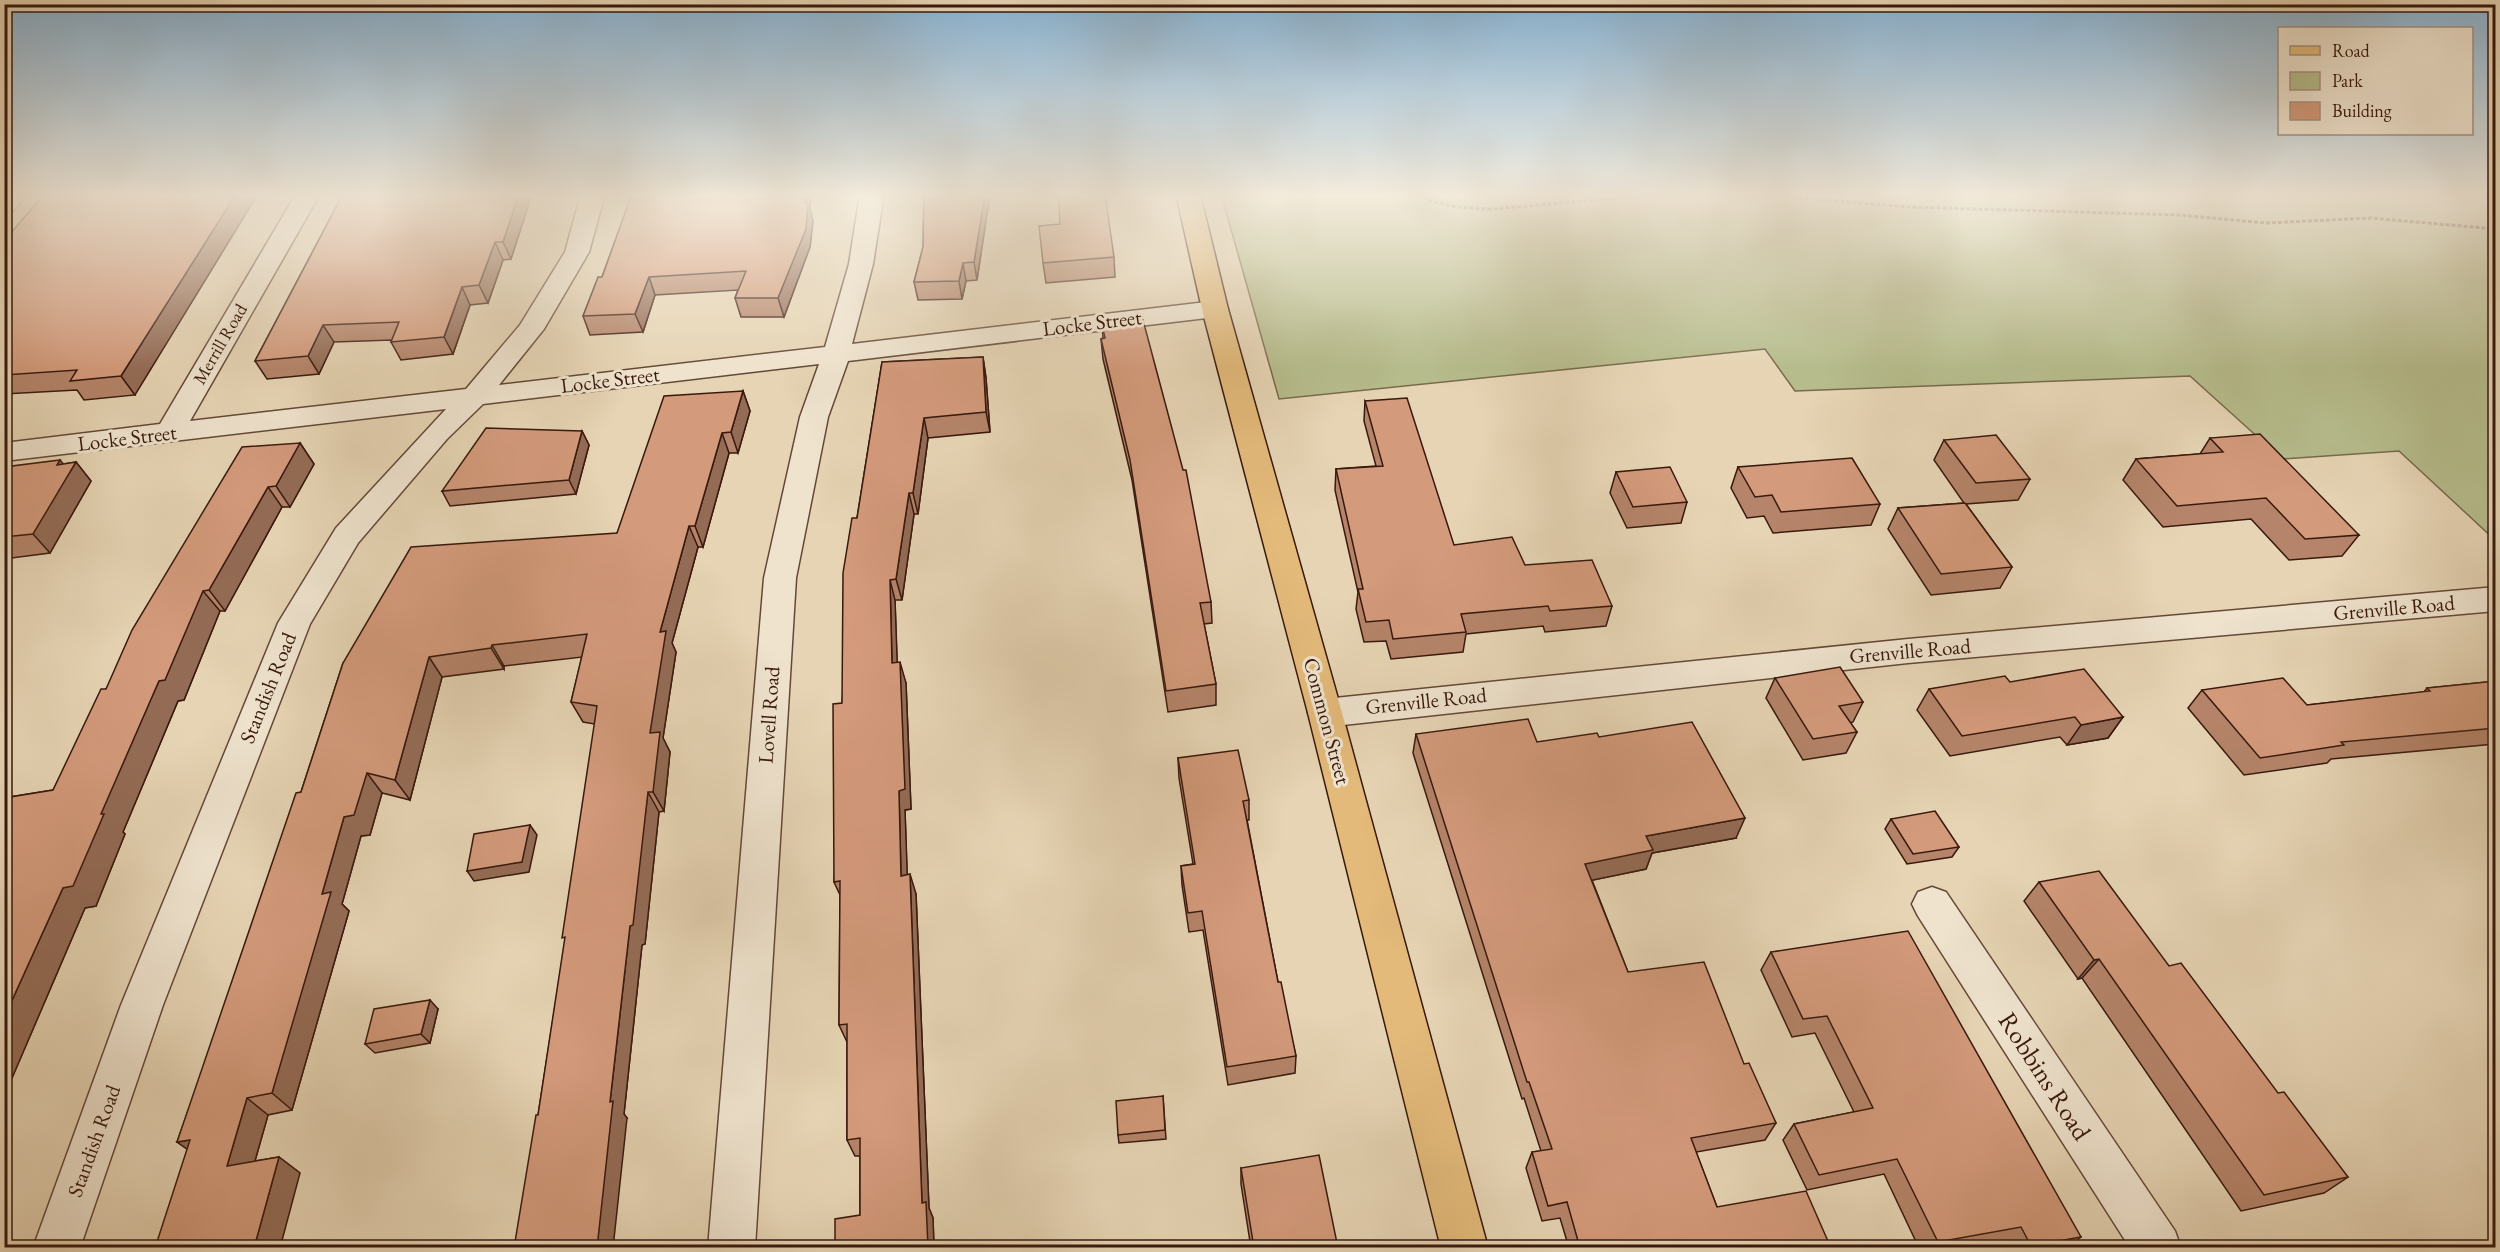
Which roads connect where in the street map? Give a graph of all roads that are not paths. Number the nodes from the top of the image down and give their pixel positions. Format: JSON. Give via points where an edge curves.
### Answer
{"nodes":[{"id":1,"x":274,"y":252,"type":"edge"},
{"id":2,"x":577,"y":252,"type":"edge"},
{"id":3,"x":863,"y":252,"type":"edge"},
{"id":4,"x":1202,"y":252,"type":"edge"},
{"id":5,"x":1215,"y":309,"type":"junction"},
{"id":6,"x":837,"y":353,"type":"junction"},
{"id":7,"x":475,"y":396,"type":"junction"},
{"id":8,"x":169,"y":433,"type":"junction"},
{"id":9,"x":4,"y":452,"type":"edge"},
{"id":10,"x":2496,"y":599,"type":"edge"},
{"id":11,"x":1325,"y":713,"type":"junction"},
{"id":12,"x":1932,"y":904,"type":"dead end"},
{"id":13,"x":56,"y":1248,"type":"edge"},
{"id":14,"x":730,"y":1248,"type":"edge"},
{"id":15,"x":1465,"y":1248,"type":"edge"},
{"id":16,"x":2158,"y":1248,"type":"edge"}],
"edges":[{"from":1,"to":8,"type":"street","name":"Merrill Road"},
{"from":2,"to":7,"type":"street","name":"Standish Road","via":[[531,330]]},
{"from":3,"to":6,"type":"street","name":"Lovell Road"},
{"from":4,"to":5,"type":"main road","name":"Common Street"},
{"from":5,"to":6,"type":"street","name":"Locke Street"},
{"from":5,"to":11,"type":"main road","name":"Common Street"},
{"from":6,"to":7,"type":"street","name":"Locke Street"},
{"from":6,"to":14,"type":"street","name":"Lovell Road","via":[[814,417],[780,578]]},
{"from":7,"to":8,"type":"street","name":"Locke Street"},
{"from":7,"to":13,"type":"street","name":"Standish Road","via":[[437,433],[347,536],[294,623],[142,1005]]},
{"from":8,"to":9,"type":"street","name":"Locke Street"},
{"from":10,"to":11,"type":"street","name":"Grenville Road","via":[[1908,651]]},
{"from":11,"to":15,"type":"main road","name":"Common Street"},
{"from":12,"to":16,"type":"street","name":"Robbins Road"}]}
